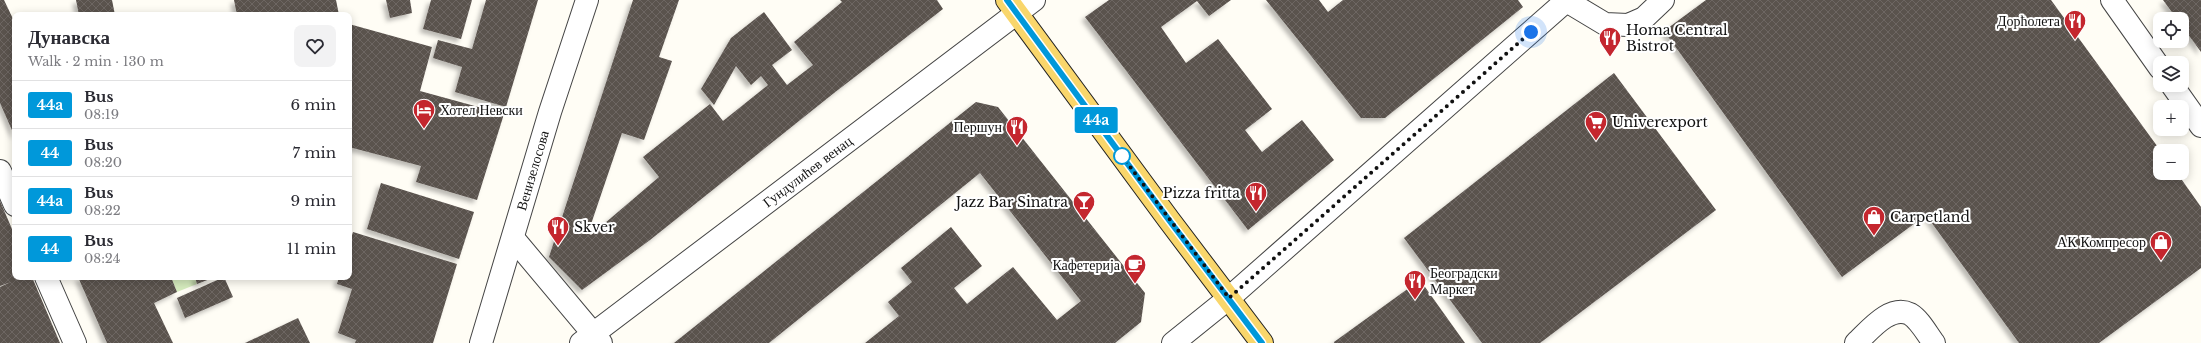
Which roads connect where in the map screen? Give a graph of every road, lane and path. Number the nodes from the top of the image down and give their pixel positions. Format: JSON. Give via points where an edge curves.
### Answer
{"nodes":[{"id":1,"x":588,"y":0,"type":"edge"},
{"id":2,"x":1034,"y":0,"type":"edge"},
{"id":3,"x":1663,"y":0,"type":"edge"},
{"id":4,"x":2112,"y":0,"type":"edge"},
{"id":5,"x":1565,"y":1,"type":"edge"},
{"id":6,"x":1012,"y":7,"type":"edge"},
{"id":7,"x":2153,"y":58,"type":"edge"},
{"id":8,"x":2177,"y":92,"type":"edge"},
{"id":9,"x":2201,"y":126,"type":"edge"},
{"id":10,"x":0,"y":171,"type":"edge"},
{"id":11,"x":12,"y":199,"type":"edge"},
{"id":12,"x":513,"y":238,"type":"junction"},
{"id":13,"x":47,"y":280,"type":"edge"},
{"id":14,"x":1229,"y":298,"type":"junction"},
{"id":15,"x":592,"y":340,"type":"edge"},
{"id":16,"x":75,"y":343,"type":"edge"},
{"id":17,"x":482,"y":343,"type":"edge"},
{"id":18,"x":1173,"y":343,"type":"edge"},
{"id":19,"x":1262,"y":343,"type":"edge"},
{"id":20,"x":1856,"y":343,"type":"edge"},
{"id":21,"x":1934,"y":343,"type":"edge"}],
"edges":[{"from":1,"to":12,"type":"street","name":"Венизелосова","via":[[550,112]]},
{"from":2,"to":6,"type":"street","name":"Гундулићев венац"},
{"from":3,"to":5,"type":"street","via":[[1644,18],[1628,25],[1605,24]]},
{"from":4,"to":7,"type":"street"},
{"from":5,"to":14,"type":"street"},
{"from":6,"to":14,"type":"main road"},
{"from":6,"to":15,"type":"street","name":"Гундулићев венац"},
{"from":8,"to":9,"type":"street"},
{"from":10,"to":11,"type":"street"},
{"from":12,"to":15,"type":"street"},
{"from":12,"to":17,"type":"street","name":"Венизелосова"},
{"from":13,"to":16,"type":"street"},
{"from":14,"to":18,"type":"street"},
{"from":14,"to":19,"type":"main road"},
{"from":20,"to":21,"type":"street","via":[[1884,318],[1897,312],[1910,314]]}]}
